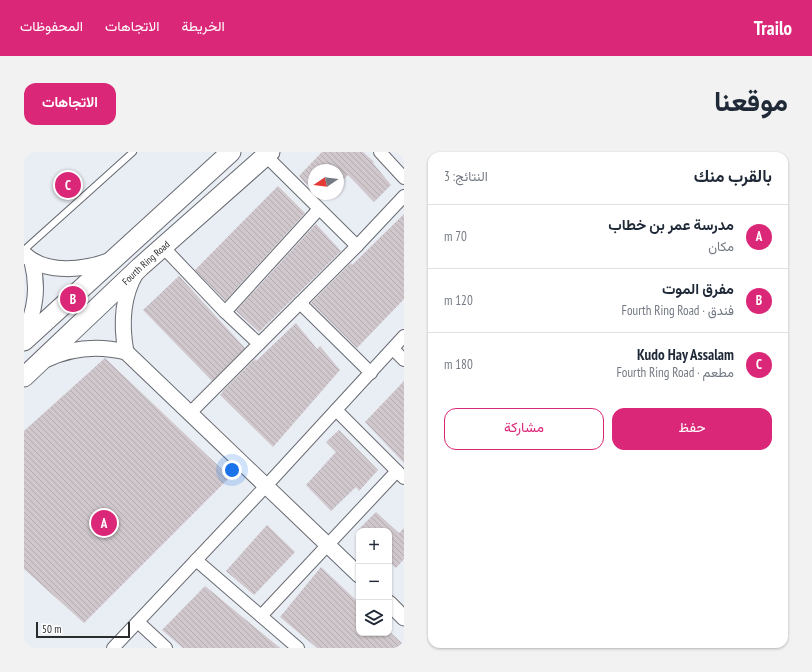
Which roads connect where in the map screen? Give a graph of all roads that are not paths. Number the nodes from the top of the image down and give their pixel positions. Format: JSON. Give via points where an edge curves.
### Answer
{"nodes":[{"id":1,"x":133,"y":152,"type":"edge"},
{"id":2,"x":380,"y":152,"type":"edge"},
{"id":3,"x":226,"y":153,"type":"edge"},
{"id":4,"x":268,"y":154,"type":"edge"},
{"id":5,"x":404,"y":178,"type":"edge"},
{"id":6,"x":404,"y":196,"type":"edge"},
{"id":7,"x":319,"y":209,"type":"junction"},
{"id":8,"x":357,"y":246,"type":"junction"},
{"id":9,"x":162,"y":247,"type":"junction"},
{"id":10,"x":27,"y":255,"type":"edge"},
{"id":11,"x":114,"y":259,"type":"junction"},
{"id":12,"x":140,"y":267,"type":"junction"},
{"id":13,"x":300,"y":303,"type":"junction"},
{"id":14,"x":225,"y":312,"type":"junction"},
{"id":15,"x":24,"y":336,"type":"edge"},
{"id":16,"x":404,"y":336,"type":"edge"},
{"id":17,"x":24,"y":341,"type":"edge"},
{"id":18,"x":259,"y":344,"type":"junction"},
{"id":19,"x":392,"y":348,"type":"junction"},
{"id":20,"x":126,"y":352,"type":"junction"},
{"id":21,"x":404,"y":360,"type":"edge"},
{"id":22,"x":29,"y":372,"type":"edge"},
{"id":23,"x":371,"y":373,"type":"junction"},
{"id":24,"x":336,"y":410,"type":"junction"},
{"id":25,"x":190,"y":413,"type":"junction"},
{"id":26,"x":400,"y":474,"type":"edge"},
{"id":27,"x":266,"y":486,"type":"junction"},
{"id":28,"x":328,"y":545,"type":"junction"},
{"id":29,"x":196,"y":560,"type":"junction"},
{"id":30,"x":356,"y":572,"type":"edge"},
{"id":31,"x":392,"y":606,"type":"edge"},
{"id":32,"x":261,"y":616,"type":"junction"},
{"id":33,"x":404,"y":618,"type":"edge"},
{"id":34,"x":138,"y":622,"type":"junction"},
{"id":35,"x":113,"y":648,"type":"edge"},
{"id":36,"x":166,"y":648,"type":"edge"},
{"id":37,"x":298,"y":648,"type":"edge"}],
"edges":[{"from":1,"to":10,"type":"lane"},
{"from":2,"to":5,"type":"street"},
{"from":3,"to":11,"type":"main road"},
{"from":4,"to":7,"type":"street"},
{"from":4,"to":9,"type":"main road","name":"Fourth Ring Road"},
{"from":6,"to":8,"type":"street"},
{"from":7,"to":8,"type":"street"},
{"from":7,"to":14,"type":"street"},
{"from":8,"to":13,"type":"street"},
{"from":9,"to":12,"type":"main road","name":"Fourth Ring Road"},
{"from":9,"to":14,"type":"street"},
{"from":10,"to":11,"type":"street","via":[[48,266],[65,269],[98,265]]},
{"from":10,"to":15,"type":"street","via":[[35,276],[36,291],[35,307]]},
{"from":11,"to":17,"type":"main road"},
{"from":12,"to":20,"type":"street","via":[[130,288],[124,312]]},
{"from":12,"to":22,"type":"main road","name":"Fourth Ring Road"},
{"from":13,"to":18,"type":"street"},
{"from":13,"to":23,"type":"street"},
{"from":14,"to":18,"type":"street"},
{"from":16,"to":19,"type":"street"},
{"from":18,"to":25,"type":"street"},
{"from":19,"to":21,"type":"street"},
{"from":19,"to":23,"type":"street"},
{"from":20,"to":22,"type":"street","via":[[102,347],[78,349],[55,355]]},
{"from":20,"to":25,"type":"street"},
{"from":23,"to":24,"type":"street"},
{"from":24,"to":26,"type":"street"},
{"from":24,"to":27,"type":"street"},
{"from":25,"to":27,"type":"street"},
{"from":26,"to":28,"type":"street"},
{"from":27,"to":28,"type":"street"},
{"from":27,"to":29,"type":"street"},
{"from":28,"to":30,"type":"street"},
{"from":28,"to":32,"type":"street"},
{"from":29,"to":32,"type":"street"},
{"from":29,"to":34,"type":"street"},
{"from":31,"to":33,"type":"street"},
{"from":32,"to":37,"type":"street"},
{"from":34,"to":35,"type":"street"},
{"from":34,"to":36,"type":"street"}]}
